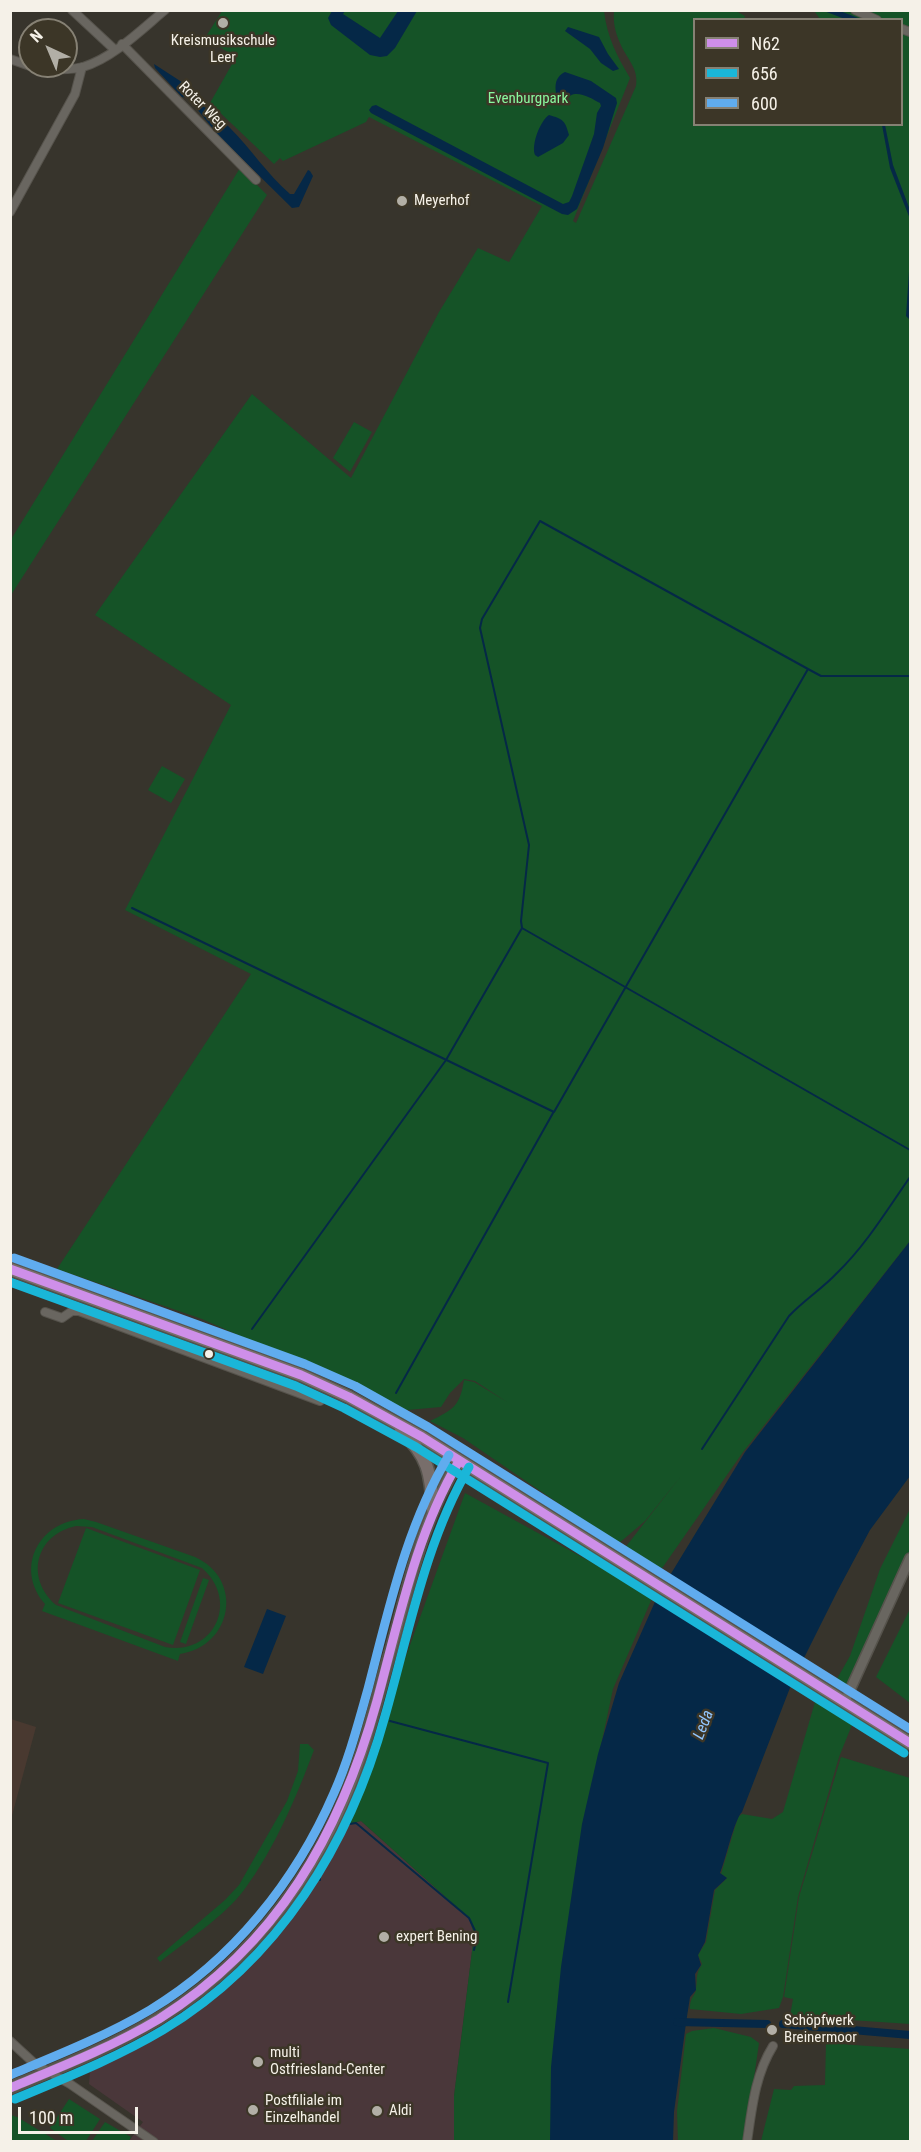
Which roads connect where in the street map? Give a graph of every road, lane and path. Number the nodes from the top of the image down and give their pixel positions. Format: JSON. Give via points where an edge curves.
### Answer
{"nodes":[{"id":1,"x":72,"y":10,"type":"edge"},
{"id":2,"x":165,"y":10,"type":"edge"},
{"id":3,"x":855,"y":10,"type":"edge"},
{"id":4,"x":873,"y":18,"type":"edge"},
{"id":5,"x":118,"y":47,"type":"junction"},
{"id":6,"x":78,"y":67,"type":"edge"},
{"id":7,"x":82,"y":67,"type":"junction"},
{"id":8,"x":256,"y":180,"type":"dead end"},
{"id":9,"x":10,"y":212,"type":"edge"},
{"id":10,"x":10,"y":1269,"type":"edge"},
{"id":11,"x":45,"y":1312,"type":"dead end"},
{"id":12,"x":320,"y":1401,"type":"dead end"},
{"id":13,"x":392,"y":1420,"type":"junction"},
{"id":14,"x":459,"y":1461,"type":"junction"},
{"id":15,"x":433,"y":1509,"type":"junction"},
{"id":16,"x":910,"y":1558,"type":"edge"},
{"id":17,"x":845,"y":1701,"type":"junction"},
{"id":18,"x":910,"y":1743,"type":"edge"},
{"id":19,"x":10,"y":2041,"type":"edge"},
{"id":20,"x":773,"y":2046,"type":"dead end"},
{"id":21,"x":48,"y":2072,"type":"junction"},
{"id":22,"x":10,"y":2088,"type":"edge"},
{"id":23,"x":154,"y":2142,"type":"edge"},
{"id":24,"x":747,"y":2142,"type":"edge"}],
"edges":[{"from":1,"to":5,"type":"street","name":"Roter Weg"},
{"from":2,"to":5,"type":"street"},
{"from":3,"to":4,"type":"street"},
{"from":5,"to":7,"type":"street"},
{"from":5,"to":8,"type":"street","name":"Roter Weg"},
{"from":6,"to":7,"type":"street"},
{"from":7,"to":9,"type":"street","via":[[75,94]]},
{"from":10,"to":13,"type":"main road","via":[[301,1375]]},
{"from":11,"to":12,"type":"street","via":[[62,1318],[79,1311]]},
{"from":13,"to":14,"type":"main road"},
{"from":13,"to":15,"type":"main road","via":[[425,1460]]},
{"from":14,"to":15,"type":"main road"},
{"from":14,"to":17,"type":"main road"},
{"from":15,"to":21,"type":"main road","via":[[357,1767],[331,1828],[296,1887],[257,1937],[185,2001],[158,2020]]},
{"from":16,"to":17,"type":"street"},
{"from":17,"to":18,"type":"main road"},
{"from":19,"to":21,"type":"street"},
{"from":20,"to":24,"type":"street","via":[[763,2062],[753,2098]]},
{"from":21,"to":22,"type":"main road"},
{"from":21,"to":23,"type":"street"}]}
